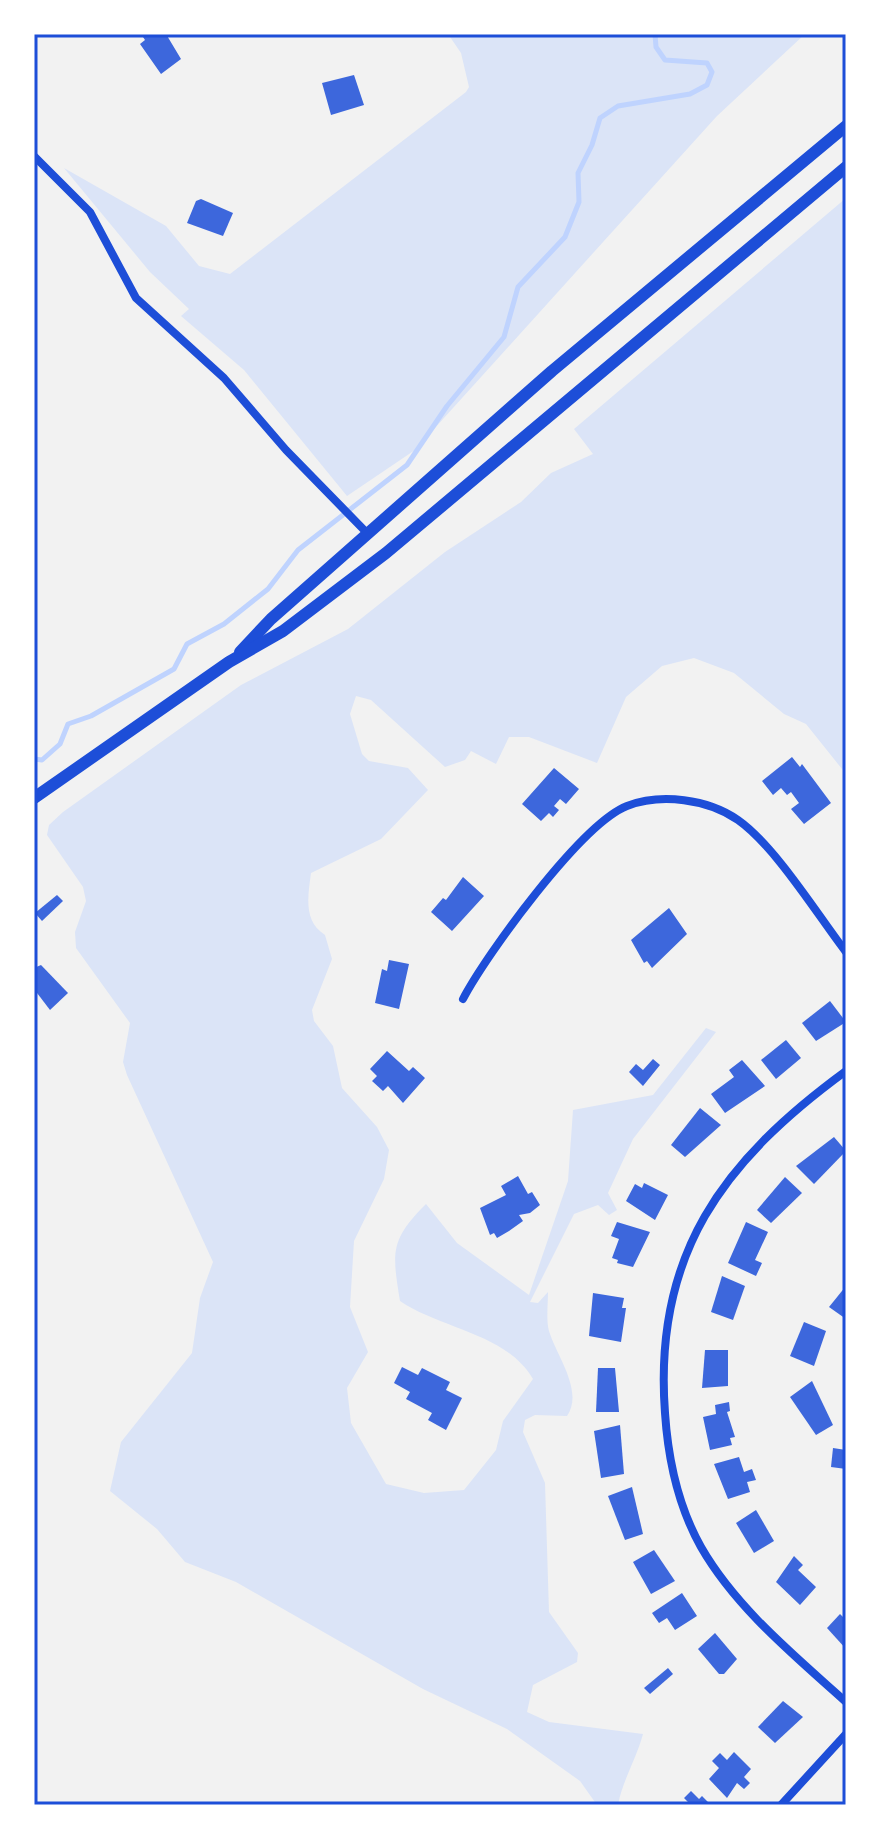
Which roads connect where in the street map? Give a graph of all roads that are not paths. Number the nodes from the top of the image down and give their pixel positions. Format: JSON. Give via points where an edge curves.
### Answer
{"nodes":[{"id":1,"x":846,"y":126,"type":"edge"},
{"id":2,"x":34,"y":156,"type":"edge"},
{"id":3,"x":846,"y":167,"type":"edge"},
{"id":4,"x":368,"y":534,"type":"junction"},
{"id":5,"x":386,"y":553,"type":"junction"},
{"id":6,"x":229,"y":662,"type":"junction"},
{"id":7,"x":34,"y":798,"type":"edge"},
{"id":8,"x":846,"y":952,"type":"edge"},
{"id":9,"x":463,"y":999,"type":"dead end"},
{"id":10,"x":846,"y":1071,"type":"edge"},
{"id":11,"x":846,"y":1702,"type":"edge"},
{"id":12,"x":846,"y":1734,"type":"edge"},
{"id":13,"x":781,"y":1805,"type":"edge"}],
"edges":[{"from":1,"to":4,"type":"highway","via":[[552,371]]},
{"from":2,"to":4,"type":"street","via":[[90,212],[136,298],[224,378]]},
{"from":3,"to":5,"type":"highway"},
{"from":4,"to":5,"type":"highway"},
{"from":4,"to":6,"type":"highway"},
{"from":5,"to":6,"type":"highway","via":[[283,631]]},
{"from":6,"to":7,"type":"highway"},
{"from":8,"to":9,"type":"street","via":[[737,819],[683,800],[657,801],[626,806],[584,839],[507,929]]},
{"from":10,"to":11,"type":"street","via":[[788,1117],[715,1196],[675,1284],[667,1317],[663,1387],[674,1478],[701,1546],[765,1626]]},
{"from":12,"to":13,"type":"street"}]}
